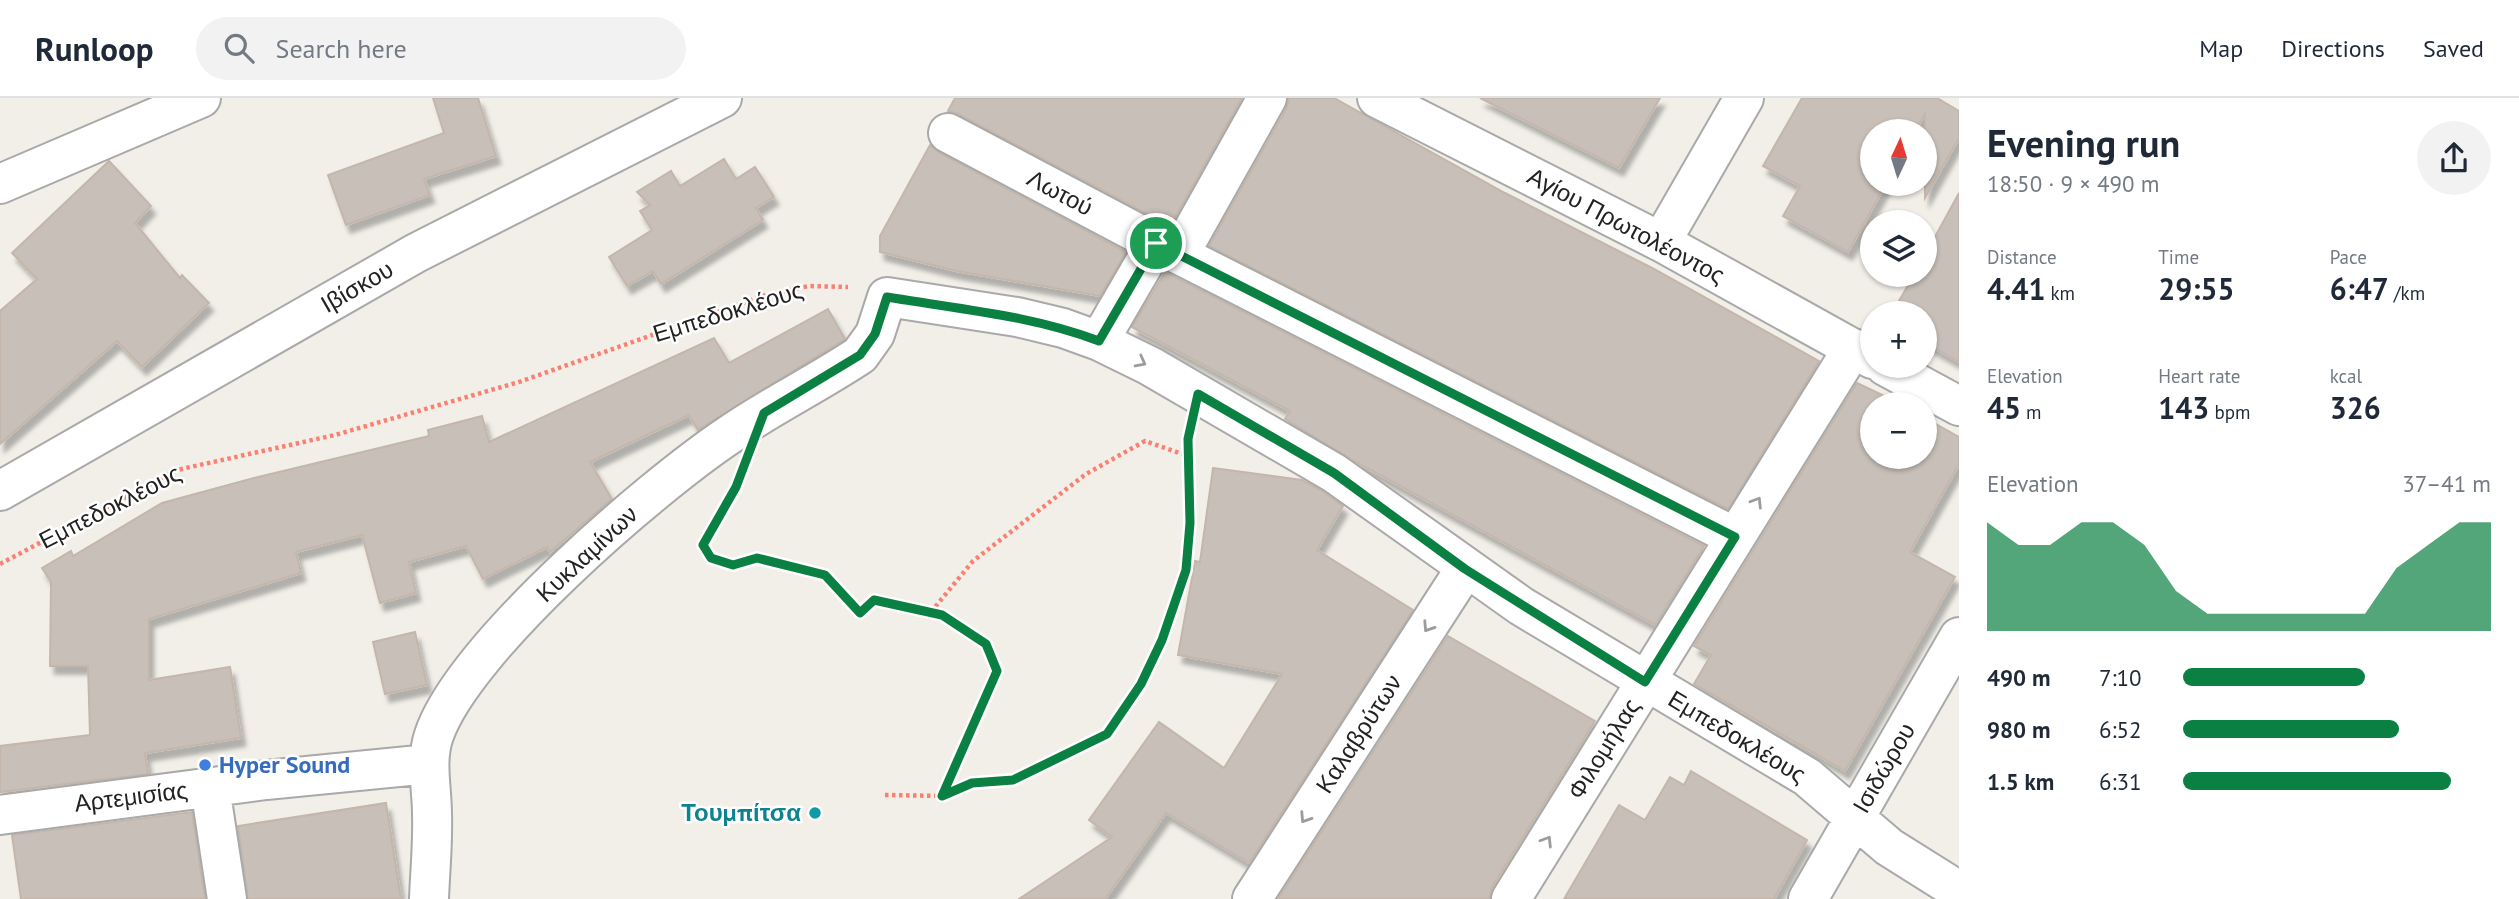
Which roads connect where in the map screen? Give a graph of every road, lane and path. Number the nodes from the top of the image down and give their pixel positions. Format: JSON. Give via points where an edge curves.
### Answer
{"nodes":[{"id":1,"x":201,"y":98,"type":"edge"},
{"id":2,"x":722,"y":98,"type":"edge"},
{"id":3,"x":1267,"y":98,"type":"edge"},
{"id":4,"x":1377,"y":98,"type":"edge"},
{"id":5,"x":1744,"y":98,"type":"edge"},
{"id":6,"x":948,"y":133,"type":"dead end"},
{"id":7,"x":0,"y":184,"type":"edge"},
{"id":8,"x":1661,"y":242,"type":"junction"},
{"id":9,"x":1167,"y":249,"type":"junction"},
{"id":10,"x":887,"y":297,"type":"junction"},
{"id":11,"x":1099,"y":341,"type":"junction"},
{"id":12,"x":1860,"y":352,"type":"edge"},
{"id":13,"x":1860,"y":371,"type":"edge"},
{"id":14,"x":1907,"y":378,"type":"edge"},
{"id":15,"x":1198,"y":394,"type":"junction"},
{"id":16,"x":1959,"y":406,"type":"edge"},
{"id":17,"x":1188,"y":456,"type":"junction"},
{"id":18,"x":740,"y":477,"type":"dead end"},
{"id":19,"x":0,"y":491,"type":"edge"},
{"id":20,"x":1735,"y":537,"type":"junction"},
{"id":21,"x":0,"y":564,"type":"edge"},
{"id":22,"x":1465,"y":569,"type":"junction"},
{"id":23,"x":930,"y":613,"type":"junction"},
{"id":24,"x":1959,"y":638,"type":"edge"},
{"id":25,"x":1645,"y":682,"type":"junction"},
{"id":26,"x":429,"y":764,"type":"junction"},
{"id":27,"x":210,"y":787,"type":"junction"},
{"id":28,"x":885,"y":795,"type":"dead end"},
{"id":29,"x":942,"y":796,"type":"junction"},
{"id":30,"x":0,"y":814,"type":"edge"},
{"id":31,"x":1856,"y":817,"type":"junction"},
{"id":32,"x":1959,"y":891,"type":"edge"},
{"id":33,"x":227,"y":899,"type":"edge"},
{"id":34,"x":429,"y":899,"type":"edge"},
{"id":35,"x":1252,"y":899,"type":"edge"},
{"id":36,"x":1511,"y":899,"type":"edge"},
{"id":37,"x":1808,"y":899,"type":"edge"}],
"edges":[{"from":1,"to":7,"type":"street"},
{"from":2,"to":19,"type":"street","name":"Ιβίσκου","via":[[406,259]]},
{"from":3,"to":9,"type":"street"},
{"from":4,"to":8,"type":"street","name":"Αγίου Πρωτολέοντος"},
{"from":5,"to":8,"type":"street"},
{"from":6,"to":9,"type":"street","name":"Λωτού"},
{"from":8,"to":12,"type":"street","name":"Αγίου Πρωτολέοντος"},
{"from":9,"to":11,"type":"street"},
{"from":9,"to":20,"type":"street","name":"Λωτού"},
{"from":10,"to":11,"type":"street","name":"Εμπεδοκλέους","via":[[1017,317]]},
{"from":10,"to":21,"type":"path","name":"Εμπεδοκλέους","via":[[828,284],[788,289],[519,383],[335,435],[177,470]]},
{"from":10,"to":26,"type":"street","name":"Κυκλαμίνων","via":[[875,334],[860,355],[729,434],[684,467],[531,605],[444,713],[433,737]]},
{"from":11,"to":15,"type":"street","name":"Εμπεδοκλέους","one_way":true},
{"from":20,"to":13,"type":"street","name":"Φιλομήλας","one_way":true},
{"from":14,"to":16,"type":"street","name":"Αγίου Πρωτολέοντος"},
{"from":15,"to":17,"type":"path"},
{"from":15,"to":22,"type":"street","name":"Εμπεδοκλέους","via":[[1334,473]]},
{"from":17,"to":23,"type":"path","via":[[1145,441],[1086,474],[972,562]]},
{"from":17,"to":29,"type":"path","via":[[1186,570],[1152,662],[1107,734],[1013,780],[972,783]]},
{"from":18,"to":23,"type":"path","via":[[703,545],[711,558],[733,565],[757,558],[825,575],[860,613],[874,600]]},
{"from":20,"to":25,"type":"street","name":"Φιλομήλας"},
{"from":22,"to":25,"type":"street","name":"Εμπεδοκλέους"},
{"from":22,"to":35,"type":"street","name":"Καλαβρύτων","one_way":true},
{"from":23,"to":29,"type":"path","via":[[942,615],[986,644],[997,671]]},
{"from":24,"to":31,"type":"street","name":"Ισιδώρου"},
{"from":25,"to":31,"type":"street","name":"Εμπεδοκλέους","via":[[1807,777]]},
{"from":36,"to":25,"type":"street","name":"Φιλομήλας","one_way":true},
{"from":26,"to":27,"type":"street","name":"Αρτεμισίας"},
{"from":26,"to":34,"type":"street","name":"Κυκλαμίνων"},
{"from":27,"to":30,"type":"street","name":"Αρτεμισίας"},
{"from":27,"to":33,"type":"street"},
{"from":28,"to":29,"type":"path"},
{"from":31,"to":32,"type":"street","name":"Εμπεδοκλέους","via":[[1889,847]]},
{"from":31,"to":37,"type":"street","name":"Ισιδώρου"}]}
